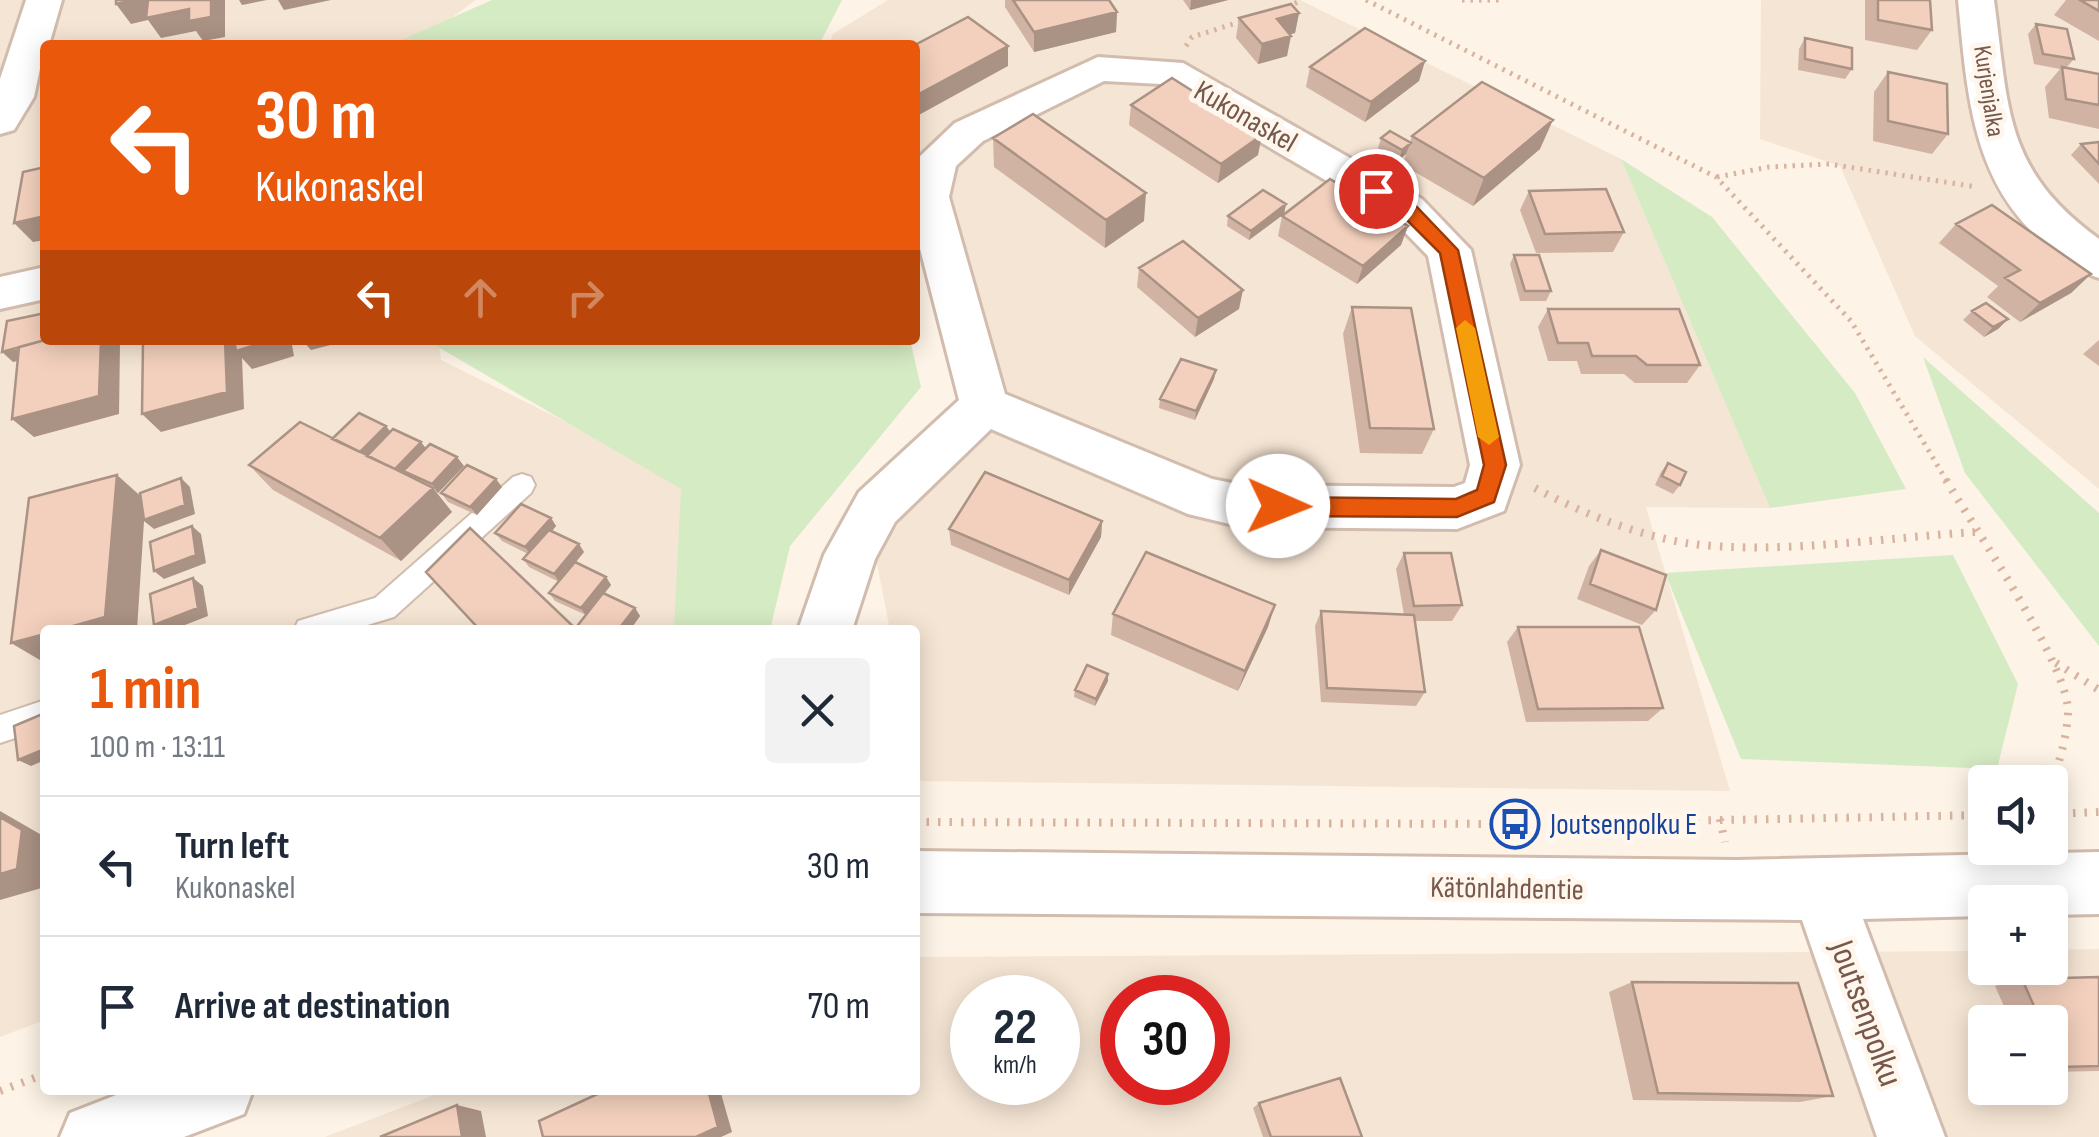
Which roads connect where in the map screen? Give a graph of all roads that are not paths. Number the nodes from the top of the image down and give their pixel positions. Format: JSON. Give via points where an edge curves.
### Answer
{"nodes":[{"id":1,"x":44,"y":0,"type":"edge"},
{"id":2,"x":1976,"y":0,"type":"edge"},
{"id":3,"x":0,"y":121,"type":"edge"},
{"id":4,"x":2099,"y":262,"type":"edge"},
{"id":5,"x":40,"y":284,"type":"edge"},
{"id":6,"x":0,"y":293,"type":"edge"},
{"id":7,"x":984,"y":406,"type":"junction"},
{"id":8,"x":522,"y":485,"type":"dead end"},
{"id":9,"x":325,"y":625,"type":"edge"},
{"id":10,"x":827,"y":625,"type":"edge"},
{"id":11,"x":40,"y":716,"type":"edge"},
{"id":12,"x":0,"y":729,"type":"edge"},
{"id":13,"x":920,"y":882,"type":"edge"},
{"id":14,"x":2099,"y":882,"type":"edge"},
{"id":15,"x":1822,"y":890,"type":"junction"},
{"id":16,"x":207,"y":1095,"type":"edge"},
{"id":17,"x":94,"y":1137,"type":"edge"},
{"id":18,"x":1911,"y":1137,"type":"edge"}],
"edges":[{"from":1,"to":3,"type":"street"},
{"from":2,"to":4,"type":"street","name":"Kurjenjalka","via":[[2001,158],[2040,214]]},
{"from":5,"to":6,"type":"street"},
{"from":7,"to":7,"type":"street","name":"Kukonaskel","via":[[928,197],[936,161],[969,132],[1098,69],[1169,72],[1407,209],[1449,250],[1495,465],[1486,496],[1457,508],[1242,506],[1206,500]]},
{"from":7,"to":10,"type":"street","via":[[876,507],[850,556]]},
{"from":8,"to":9,"type":"lane","via":[[384,608]]},
{"from":11,"to":12,"type":"lane"},
{"from":13,"to":15,"type":"street","name":"Kätönlahdentie"},
{"from":14,"to":15,"type":"street","name":"Kätönlahdentie"},
{"from":15,"to":18,"type":"street","name":"Joutsenpolku"},
{"from":16,"to":17,"type":"street"}]}
